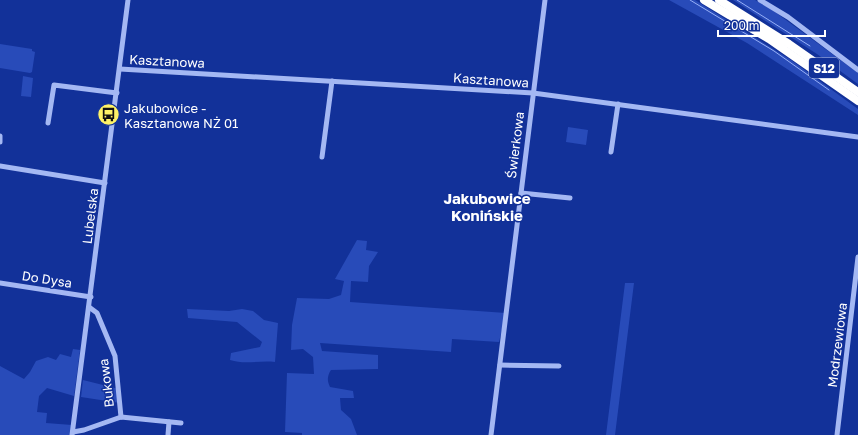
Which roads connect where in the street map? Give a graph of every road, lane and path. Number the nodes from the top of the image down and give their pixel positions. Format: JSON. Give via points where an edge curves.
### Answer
{"nodes":[{"id":1,"x":128,"y":0,"type":"edge"},
{"id":2,"x":545,"y":0,"type":"edge"},
{"id":3,"x":704,"y":0,"type":"edge"},
{"id":4,"x":719,"y":0,"type":"edge"},
{"id":5,"x":760,"y":0,"type":"edge"},
{"id":6,"x":120,"y":70,"type":"junction"},
{"id":7,"x":858,"y":70,"type":"edge"},
{"id":8,"x":332,"y":81,"type":"junction"},
{"id":9,"x":858,"y":92,"type":"edge"},
{"id":10,"x":116,"y":93,"type":"junction"},
{"id":11,"x":533,"y":93,"type":"junction"},
{"id":12,"x":858,"y":101,"type":"edge"},
{"id":13,"x":618,"y":104,"type":"junction"},
{"id":14,"x":48,"y":123,"type":"dead end"},
{"id":15,"x":0,"y":136,"type":"edge"},
{"id":16,"x":858,"y":137,"type":"edge"},
{"id":17,"x":0,"y":142,"type":"edge"},
{"id":18,"x":611,"y":152,"type":"dead end"},
{"id":19,"x":322,"y":157,"type":"dead end"},
{"id":20,"x":0,"y":166,"type":"edge"},
{"id":21,"x":105,"y":183,"type":"junction"},
{"id":22,"x":521,"y":194,"type":"junction"},
{"id":23,"x":570,"y":198,"type":"dead end"},
{"id":24,"x":858,"y":257,"type":"edge"},
{"id":25,"x":0,"y":283,"type":"edge"},
{"id":26,"x":91,"y":296,"type":"junction"},
{"id":27,"x":89,"y":307,"type":"junction"},
{"id":28,"x":500,"y":365,"type":"junction"},
{"id":29,"x":559,"y":366,"type":"dead end"},
{"id":30,"x":121,"y":417,"type":"junction"},
{"id":31,"x":170,"y":422,"type":"junction"},
{"id":32,"x":181,"y":423,"type":"dead end"},
{"id":33,"x":72,"y":433,"type":"edge"},
{"id":34,"x":168,"y":435,"type":"edge"},
{"id":35,"x":491,"y":435,"type":"edge"},
{"id":36,"x":837,"y":435,"type":"edge"}],
"edges":[{"from":1,"to":6,"type":"street","name":"Lubelska"},
{"from":2,"to":11,"type":"street","name":"Świerkowa"},
{"from":3,"to":12,"type":"highway","number":"S12","via":[[769,39]]},
{"from":4,"to":9,"type":"highway","number":"S12","via":[[779,37]]},
{"from":5,"to":7,"type":"street","via":[[788,17]]},
{"from":6,"to":8,"type":"street","name":"Kasztanowa"},
{"from":6,"to":10,"type":"street","name":"Lubelska"},
{"from":8,"to":11,"type":"street","name":"Kasztanowa"},
{"from":8,"to":19,"type":"street"},
{"from":10,"to":14,"type":"street","via":[[54,85]]},
{"from":10,"to":21,"type":"street","name":"Lubelska"},
{"from":11,"to":13,"type":"street","name":"Kasztanowa"},
{"from":11,"to":22,"type":"street","name":"Świerkowa"},
{"from":13,"to":16,"type":"street","name":"Kasztanowa"},
{"from":13,"to":18,"type":"street"},
{"from":15,"to":17,"type":"street"},
{"from":20,"to":21,"type":"street"},
{"from":21,"to":26,"type":"street","name":"Lubelska"},
{"from":22,"to":23,"type":"street"},
{"from":22,"to":28,"type":"street","name":"Świerkowa"},
{"from":24,"to":36,"type":"street","name":"Modrzewiowa"},
{"from":25,"to":26,"type":"street","name":"Do Dysa"},
{"from":26,"to":27,"type":"street","name":"Lubelska"},
{"from":27,"to":30,"type":"street","name":"Bukowa","via":[[97,313],[115,356]]},
{"from":27,"to":33,"type":"street","name":"Lubelska"},
{"from":28,"to":29,"type":"street"},
{"from":28,"to":35,"type":"street","name":"Świerkowa"},
{"from":30,"to":31,"type":"street","name":"Bukowa"},
{"from":30,"to":33,"type":"street","name":"Bukowa"},
{"from":31,"to":32,"type":"street","name":"Bukowa"},
{"from":31,"to":34,"type":"street"}]}
